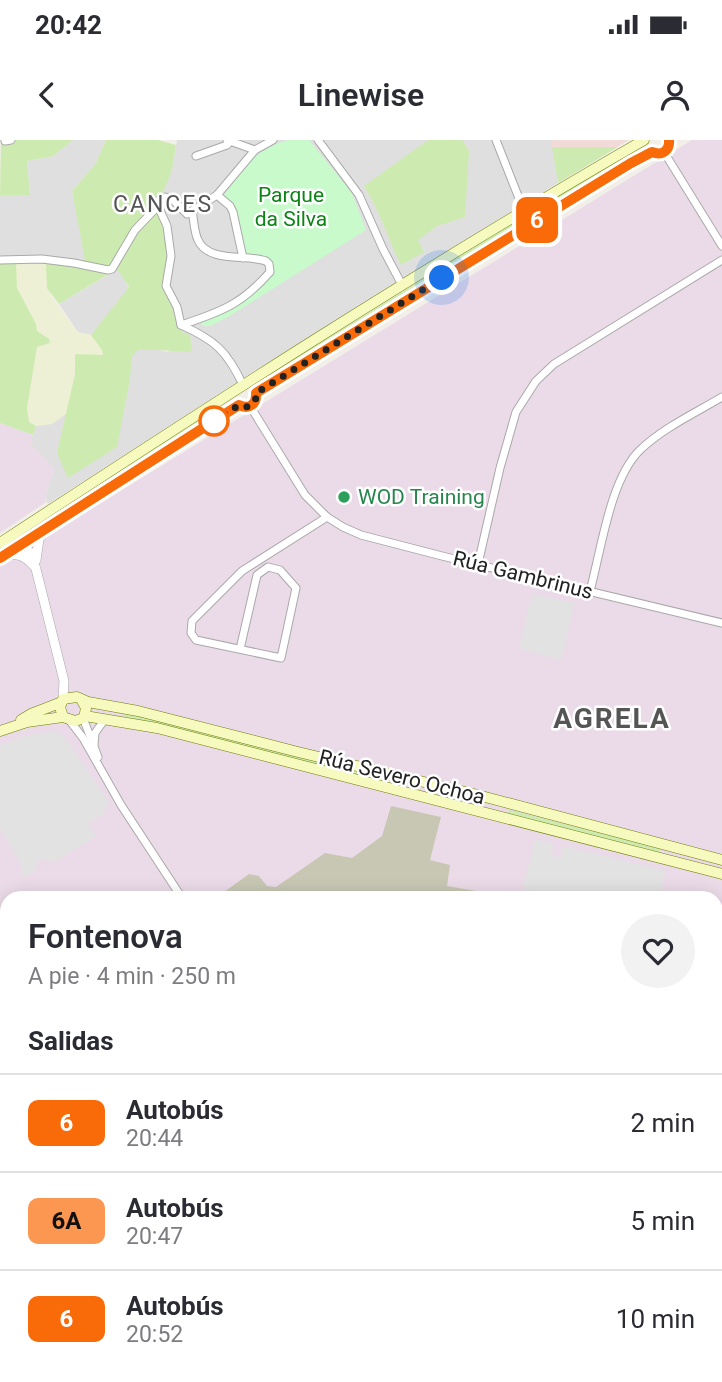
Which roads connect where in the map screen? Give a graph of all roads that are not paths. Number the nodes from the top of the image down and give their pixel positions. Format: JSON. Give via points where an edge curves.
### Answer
{"nodes":[{"id":1,"x":273,"y":140,"type":"edge"},
{"id":2,"x":318,"y":140,"type":"edge"},
{"id":3,"x":645,"y":140,"type":"edge"},
{"id":4,"x":669,"y":140,"type":"edge"},
{"id":5,"x":229,"y":141,"type":"edge"},
{"id":6,"x":497,"y":142,"type":"edge"},
{"id":7,"x":256,"y":150,"type":"junction"},
{"id":8,"x":652,"y":152,"type":"junction"},
{"id":9,"x":664,"y":152,"type":"junction"},
{"id":10,"x":196,"y":156,"type":"dead end"},
{"id":11,"x":217,"y":195,"type":"junction"},
{"id":12,"x":158,"y":206,"type":"junction"},
{"id":13,"x":192,"y":211,"type":"junction"},
{"id":14,"x":524,"y":211,"type":"junction"},
{"id":15,"x":722,"y":246,"type":"edge"},
{"id":16,"x":243,"y":258,"type":"junction"},
{"id":17,"x":0,"y":260,"type":"edge"},
{"id":18,"x":722,"y":260,"type":"edge"},
{"id":19,"x":402,"y":285,"type":"junction"},
{"id":20,"x":181,"y":325,"type":"junction"},
{"id":21,"x":240,"y":387,"type":"junction"},
{"id":22,"x":256,"y":393,"type":"junction"},
{"id":23,"x":722,"y":397,"type":"edge"},
{"id":24,"x":244,"y":406,"type":"junction"},
{"id":25,"x":327,"y":517,"type":"junction"},
{"id":26,"x":47,"y":528,"type":"junction"},
{"id":27,"x":0,"y":543,"type":"edge"},
{"id":28,"x":18,"y":547,"type":"junction"},
{"id":29,"x":1,"y":555,"type":"edge"},
{"id":30,"x":478,"y":564,"type":"junction"},
{"id":31,"x":36,"y":569,"type":"junction"},
{"id":32,"x":590,"y":591,"type":"junction"},
{"id":33,"x":722,"y":623,"type":"edge"},
{"id":34,"x":240,"y":649,"type":"junction"},
{"id":35,"x":70,"y":699,"type":"junction"},
{"id":36,"x":84,"y":717,"type":"junction"},
{"id":37,"x":106,"y":718,"type":"junction"},
{"id":38,"x":67,"y":719,"type":"junction"},
{"id":39,"x":11,"y":726,"type":"junction"},
{"id":40,"x":0,"y":732,"type":"edge"},
{"id":41,"x":94,"y":746,"type":"junction"},
{"id":42,"x":109,"y":783,"type":"junction"},
{"id":43,"x":395,"y":790,"type":"junction"},
{"id":44,"x":589,"y":825,"type":"junction"},
{"id":45,"x":722,"y":860,"type":"edge"},
{"id":46,"x":722,"y":874,"type":"edge"},
{"id":47,"x":178,"y":891,"type":"edge"}],
"edges":[{"from":1,"to":7,"type":"street"},
{"from":2,"to":19,"type":"street","via":[[359,195]]},
{"from":3,"to":8,"type":"main road"},
{"from":3,"to":14,"type":"main road"},
{"from":4,"to":9,"type":"main road"},
{"from":5,"to":7,"type":"street"},
{"from":5,"to":10,"type":"street"},
{"from":6,"to":14,"type":"street"},
{"from":7,"to":11,"type":"street"},
{"from":8,"to":9,"type":"main road"},
{"from":8,"to":22,"type":"main road"},
{"from":9,"to":15,"type":"street"},
{"from":11,"to":13,"type":"street"},
{"from":11,"to":16,"type":"street","via":[[233,212]]},
{"from":12,"to":13,"type":"street","via":[[165,197],[187,214]]},
{"from":12,"to":17,"type":"street","via":[[135,230],[112,269],[42,259]]},
{"from":12,"to":20,"type":"street","via":[[167,226],[171,256],[166,286]]},
{"from":13,"to":16,"type":"street","via":[[198,240],[205,248]]},
{"from":14,"to":19,"type":"main road"},
{"from":16,"to":20,"type":"street","via":[[266,261],[270,272],[243,299],[219,313]]},
{"from":18,"to":30,"type":"street","via":[[554,364],[536,381],[516,412]]},
{"from":19,"to":21,"type":"main road"},
{"from":20,"to":21,"type":"street","via":[[207,337],[226,354]]},
{"from":21,"to":22,"type":"main road","via":[[251,387]]},
{"from":21,"to":24,"type":"main road","via":[[234,398]]},
{"from":21,"to":27,"type":"main road"},
{"from":22,"to":24,"type":"main road","via":[[256,400]]},
{"from":23,"to":32,"type":"street","via":[[658,436],[627,465],[613,500]]},
{"from":24,"to":25,"type":"street","name":"Rúa Gambrinus","via":[[294,481]]},
{"from":24,"to":26,"type":"main road"},
{"from":25,"to":30,"type":"street","name":"Rúa Gambrinus","via":[[361,534]]},
{"from":25,"to":34,"type":"street","via":[[242,571],[192,621],[196,640]]},
{"from":26,"to":28,"type":"main road"},
{"from":26,"to":31,"type":"street","via":[[39,539]]},
{"from":28,"to":29,"type":"main road"},
{"from":28,"to":31,"type":"street","via":[[29,551]]},
{"from":29,"to":31,"type":"street","via":[[22,556]]},
{"from":30,"to":32,"type":"street","name":"Rúa Gambrinus"},
{"from":31,"to":35,"type":"street"},
{"from":32,"to":33,"type":"street","name":"Rúa Gambrinus"},
{"from":34,"to":34,"type":"street","via":[[281,658],[296,588],[280,569],[268,567],[257,575]]},
{"from":35,"to":36,"type":"main road","via":[[86,708]]},
{"from":35,"to":38,"type":"main road","via":[[60,711]]},
{"from":35,"to":39,"type":"main road","name":"Rúa Severo Ochoa"},
{"from":35,"to":44,"type":"main road","name":"Rúa Severo Ochoa","via":[[145,712]]},
{"from":36,"to":37,"type":"main road","name":"Rúa Severo Ochoa"},
{"from":36,"to":38,"type":"main road","name":"Rúa Severo Ochoa"},
{"from":36,"to":41,"type":"street"},
{"from":37,"to":41,"type":"street","via":[[95,733]]},
{"from":37,"to":43,"type":"main road","name":"Rúa Severo Ochoa"},
{"from":38,"to":39,"type":"main road","name":"Rúa Severo Ochoa"},
{"from":38,"to":42,"type":"street"},
{"from":39,"to":40,"type":"main road","name":"Rúa Severo Ochoa"},
{"from":41,"to":42,"type":"street"},
{"from":42,"to":47,"type":"street"},
{"from":43,"to":44,"type":"main road","via":[[405,782]]},
{"from":43,"to":46,"type":"main road","name":"Rúa Severo Ochoa"},
{"from":44,"to":45,"type":"main road","name":"Rúa Severo Ochoa"}]}
